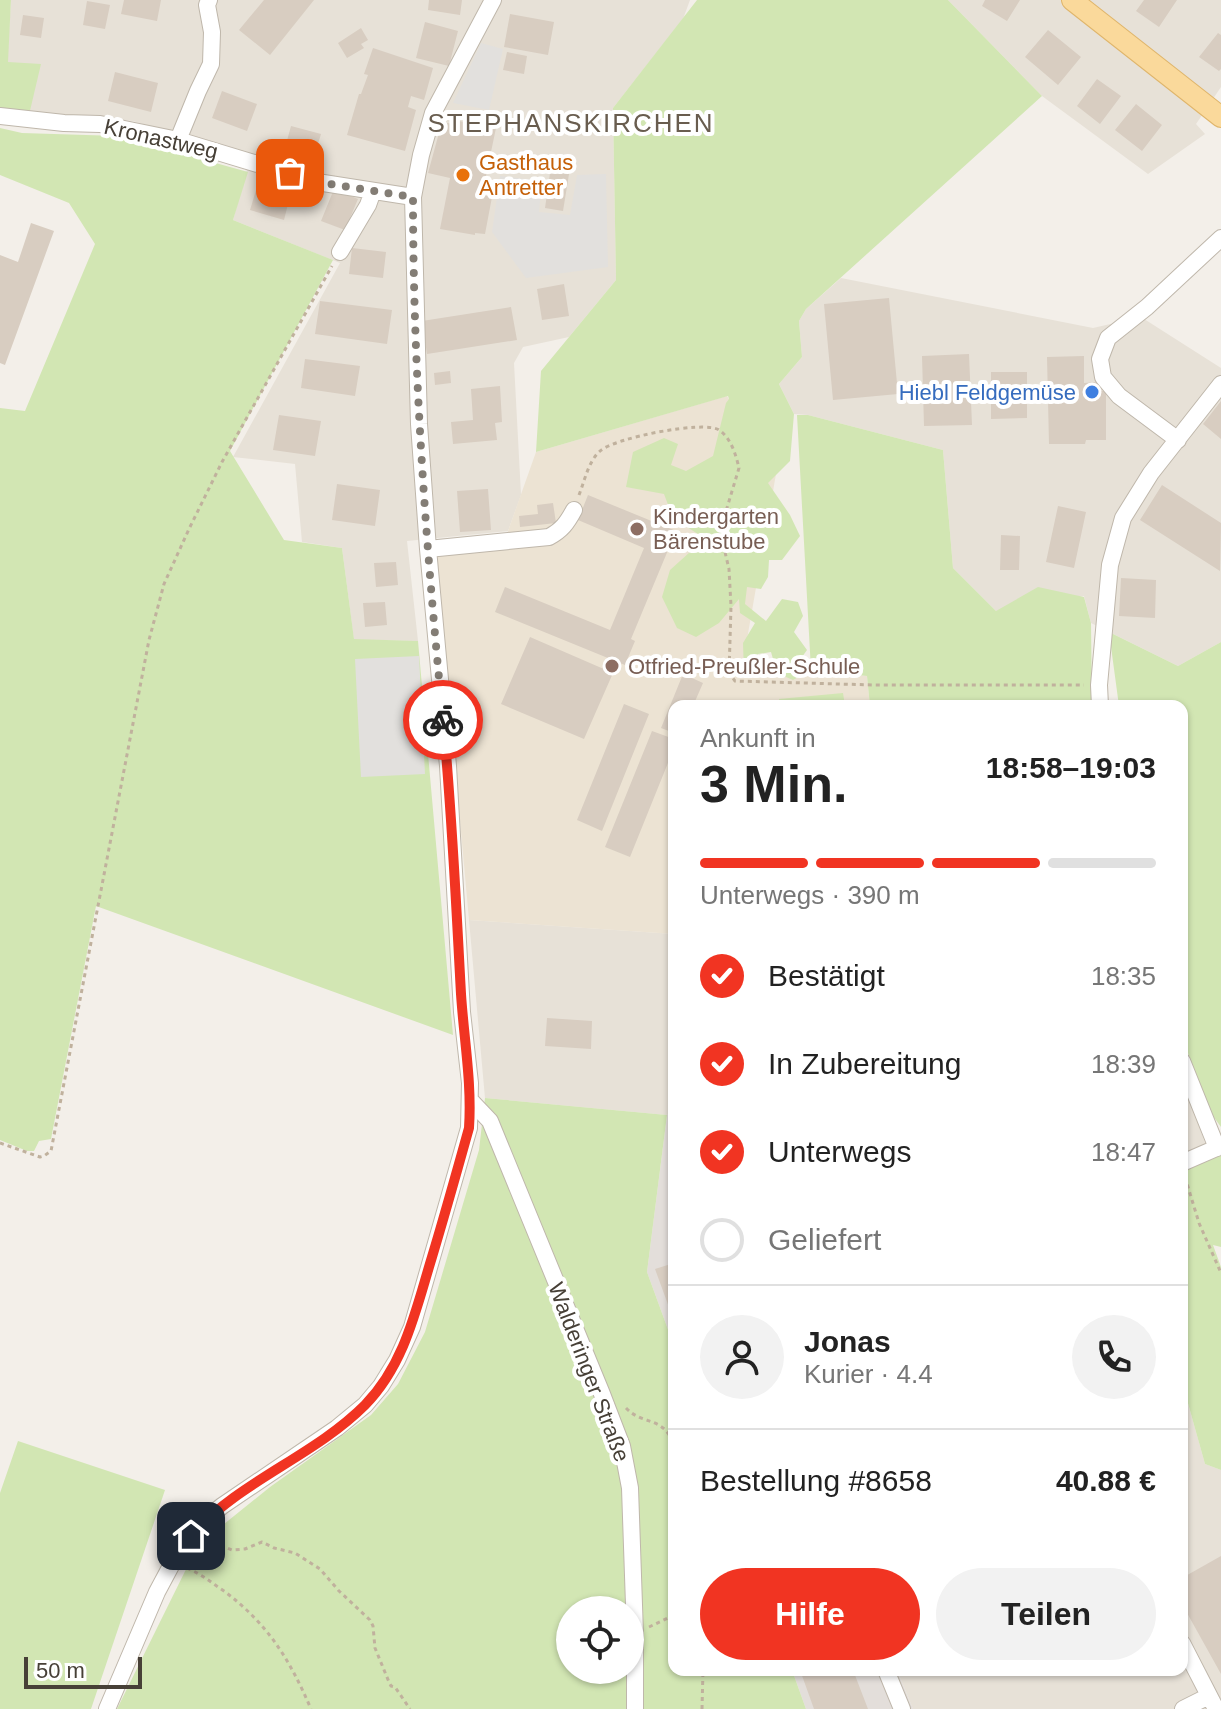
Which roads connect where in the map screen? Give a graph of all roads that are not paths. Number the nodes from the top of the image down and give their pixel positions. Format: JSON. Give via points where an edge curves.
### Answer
{"nodes":[{"id":1,"x":209,"y":0,"type":"edge"},
{"id":2,"x":493,"y":0,"type":"edge"},
{"id":3,"x":1072,"y":0,"type":"edge"},
{"id":4,"x":1220,"y":114,"type":"edge"},
{"id":5,"x":0,"y":116,"type":"edge"},
{"id":6,"x":178,"y":140,"type":"junction"},
{"id":7,"x":373,"y":191,"type":"junction"},
{"id":8,"x":413,"y":197,"type":"junction"},
{"id":9,"x":1221,"y":238,"type":"edge"},
{"id":10,"x":340,"y":252,"type":"road end"},
{"id":11,"x":1221,"y":384,"type":"edge"},
{"id":12,"x":1178,"y":440,"type":"junction"},
{"id":13,"x":574,"y":510,"type":"road end"},
{"id":14,"x":428,"y":549,"type":"junction"},
{"id":15,"x":1100,"y":700,"type":"edge"},
{"id":16,"x":1188,"y":1075,"type":"edge"},
{"id":17,"x":471,"y":1101,"type":"junction"},
{"id":18,"x":1219,"y":1147,"type":"edge"},
{"id":19,"x":1188,"y":1161,"type":"edge"},
{"id":20,"x":1188,"y":1655,"type":"edge"},
{"id":21,"x":888,"y":1676,"type":"edge"},
{"id":22,"x":1212,"y":1703,"type":"edge"},
{"id":23,"x":107,"y":1709,"type":"edge"},
{"id":24,"x":635,"y":1709,"type":"edge"},
{"id":25,"x":902,"y":1709,"type":"edge"},
{"id":26,"x":1183,"y":1709,"type":"edge"}],
"edges":[{"from":1,"to":6,"type":"street","via":[[211,64]]},
{"from":2,"to":8,"type":"street","via":[[433,113]]},
{"from":3,"to":4,"type":"main road"},
{"from":5,"to":6,"type":"street","name":"Kronastweg","via":[[100,124]]},
{"from":6,"to":7,"type":"street","name":"Kronastweg","via":[[317,182]]},
{"from":7,"to":8,"type":"street","name":"Kronastweg"},
{"from":7,"to":10,"type":"street"},
{"from":8,"to":14,"type":"street"},
{"from":9,"to":12,"type":"street","via":[[1108,338],[1100,359],[1103,377],[1119,396]]},
{"from":11,"to":12,"type":"street"},
{"from":12,"to":15,"type":"street","via":[[1123,518],[1110,565]]},
{"from":13,"to":14,"type":"street","via":[[567,524],[549,537]]},
{"from":14,"to":17,"type":"street"},
{"from":16,"to":18,"type":"street"},
{"from":17,"to":23,"type":"street","via":[[449,1200],[412,1327],[397,1360],[365,1405],[222,1506],[191,1536],[157,1592]]},
{"from":17,"to":24,"type":"street","name":"Walderinger Straße","via":[[490,1121],[622,1446],[630,1488]]},
{"from":18,"to":19,"type":"street"},
{"from":20,"to":22,"type":"street"},
{"from":21,"to":25,"type":"street"},
{"from":22,"to":26,"type":"street"}]}
